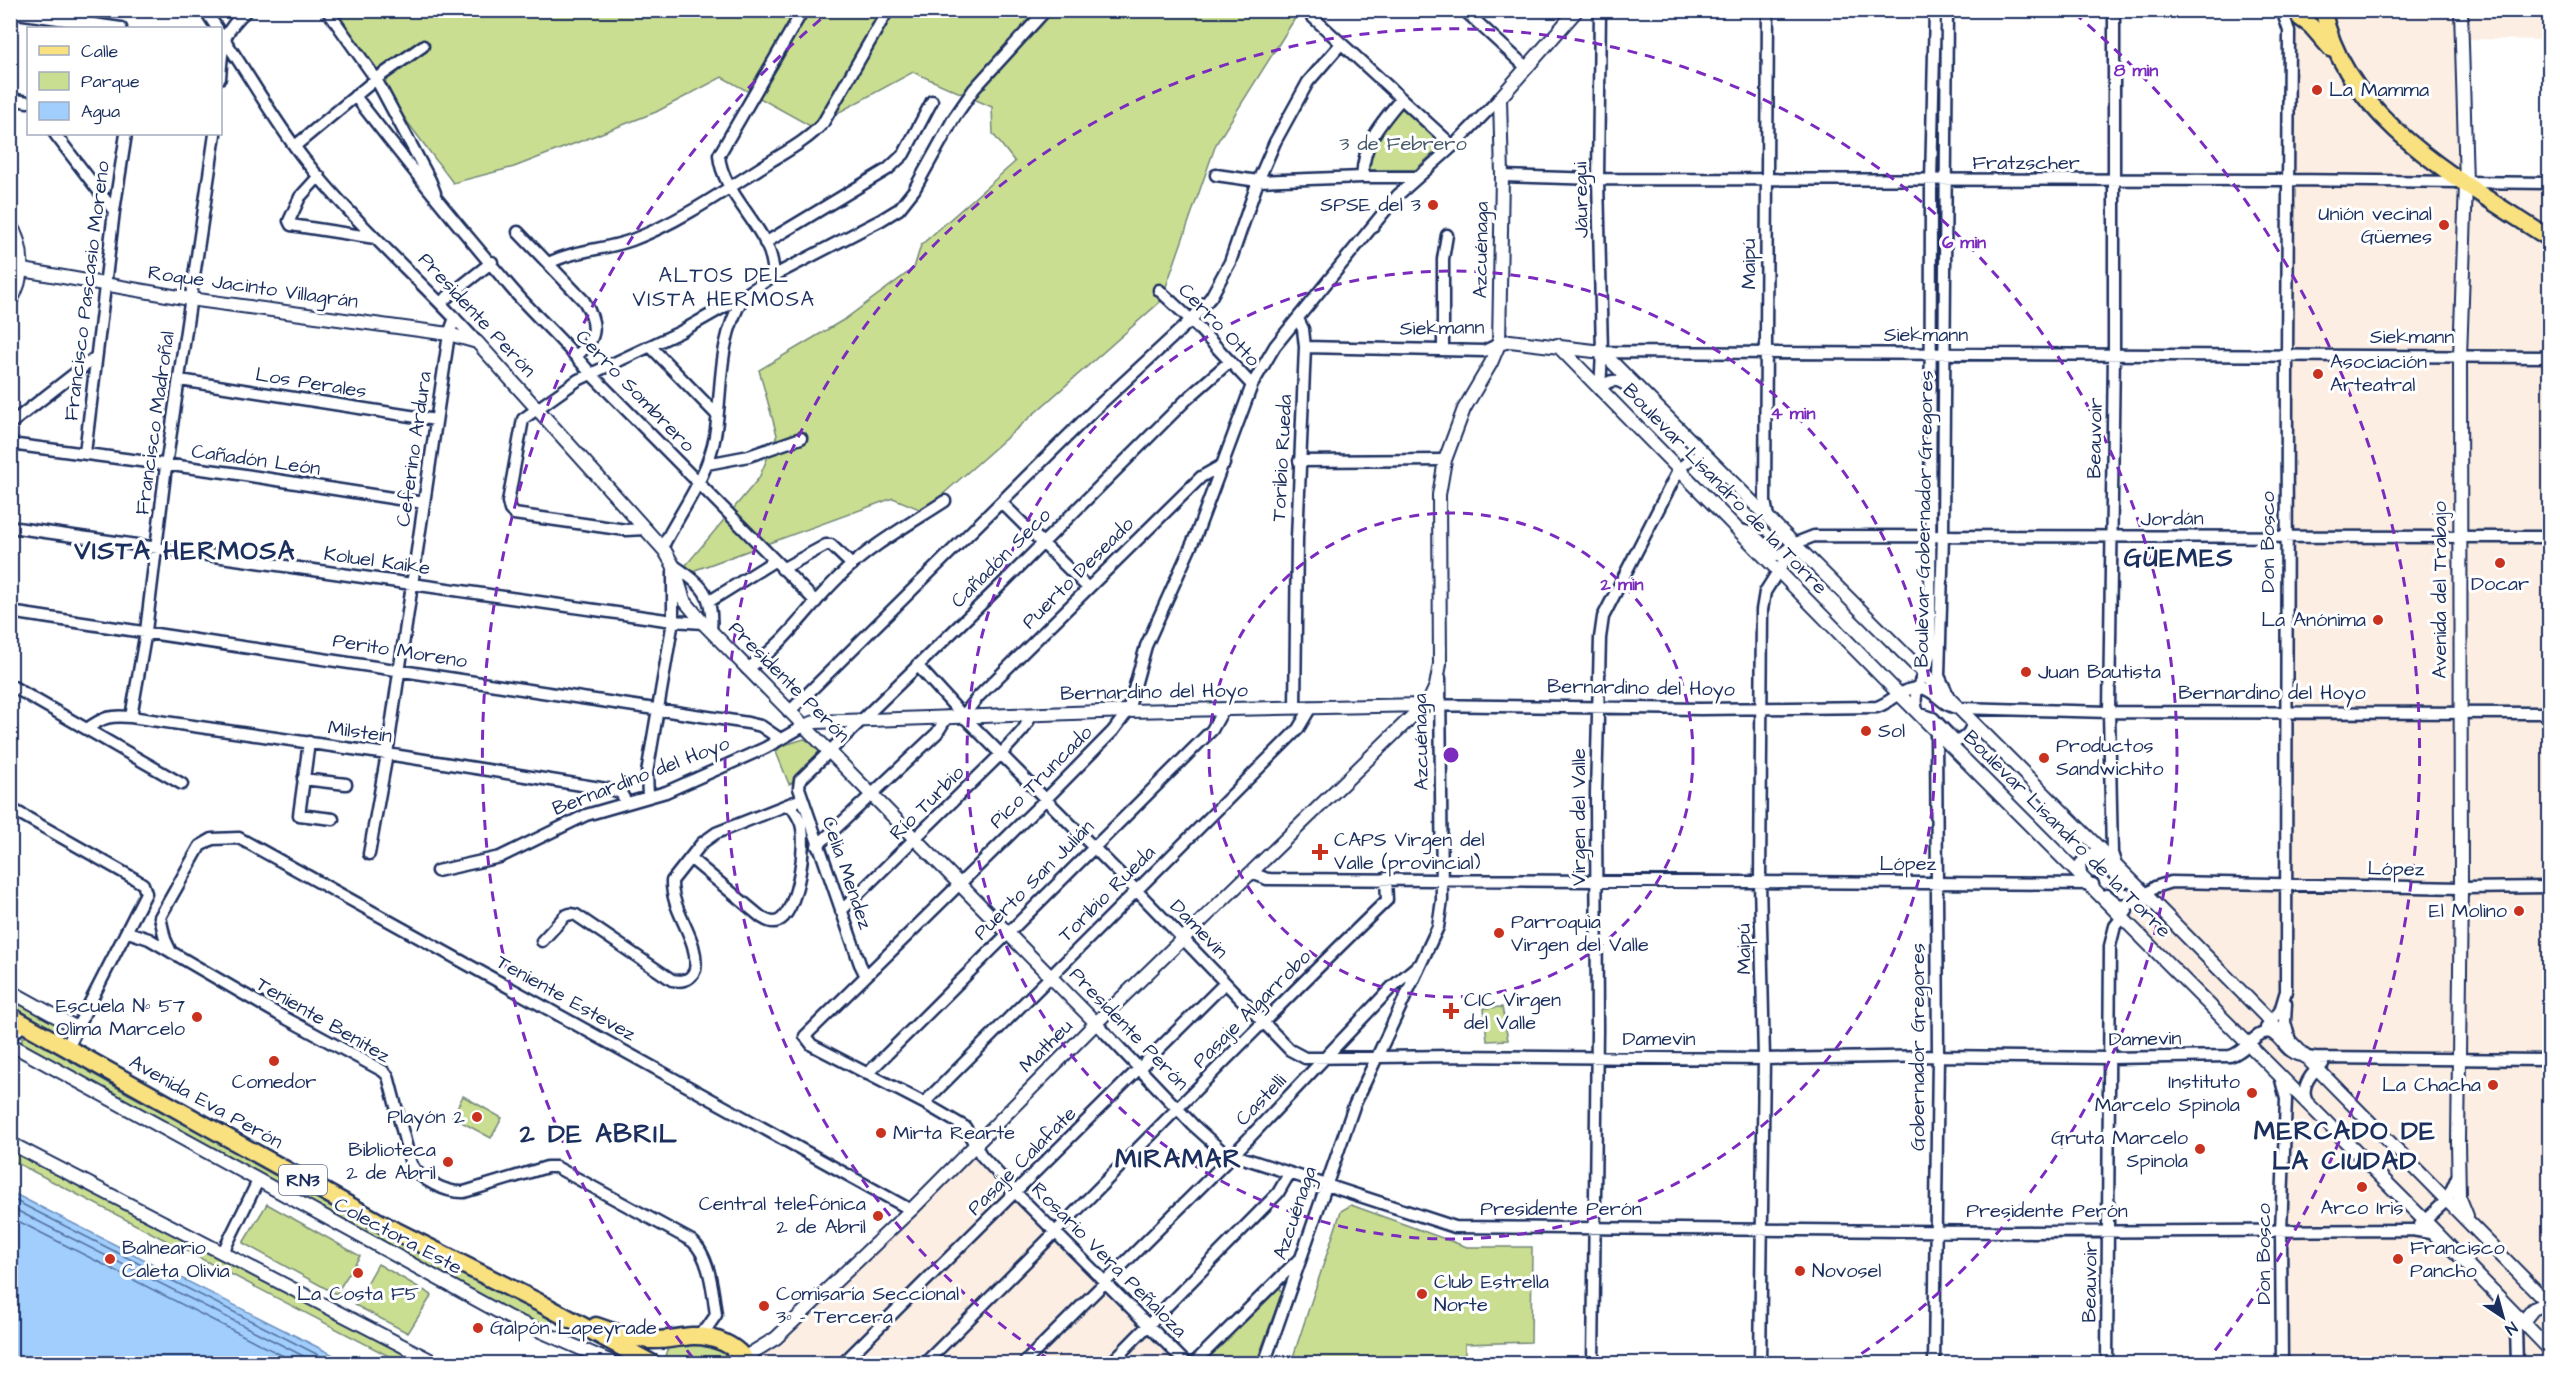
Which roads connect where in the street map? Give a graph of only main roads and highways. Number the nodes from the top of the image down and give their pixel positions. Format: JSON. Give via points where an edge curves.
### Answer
{"nodes":[{"id":1,"x":2317,"y":10,"type":"edge"},
{"id":2,"x":2323,"y":10,"type":"edge"},
{"id":3,"x":2292,"y":14,"type":"edge"},
{"id":4,"x":2346,"y":68,"type":"junction"},
{"id":5,"x":2550,"y":239,"type":"edge"},
{"id":6,"x":17,"y":1020,"type":"edge"},
{"id":7,"x":542,"y":1304,"type":"junction"},
{"id":8,"x":675,"y":1337,"type":"junction"},
{"id":9,"x":746,"y":1360,"type":"edge"},
{"id":10,"x":653,"y":1364,"type":"edge"},
{"id":11,"x":661,"y":1364,"type":"edge"}],
"edges":[{"from":1,"to":3,"type":"main road","via":[[2307,17]]},
{"from":2,"to":4,"type":"main road"},
{"from":3,"to":4,"type":"main road","via":[[2325,41]]},
{"from":4,"to":5,"type":"main road","via":[[2365,98],[2422,154]]},
{"from":6,"to":7,"type":"highway","name":"Avenida Eva Perón","number":"RN3","via":[[386,1226]]},
{"from":7,"to":8,"type":"highway","name":"Avenida Eva Perón","number":"RN3","via":[[603,1328],[651,1340]]},
{"from":7,"to":10,"type":"highway","name":"Avenida Eva Perón","number":"RN3"},
{"from":8,"to":9,"type":"highway","name":"Avenida Eva Perón","number":"RN3","via":[[695,1336],[723,1342]]},
{"from":8,"to":11,"type":"highway","via":[[661,1351]]}]}
